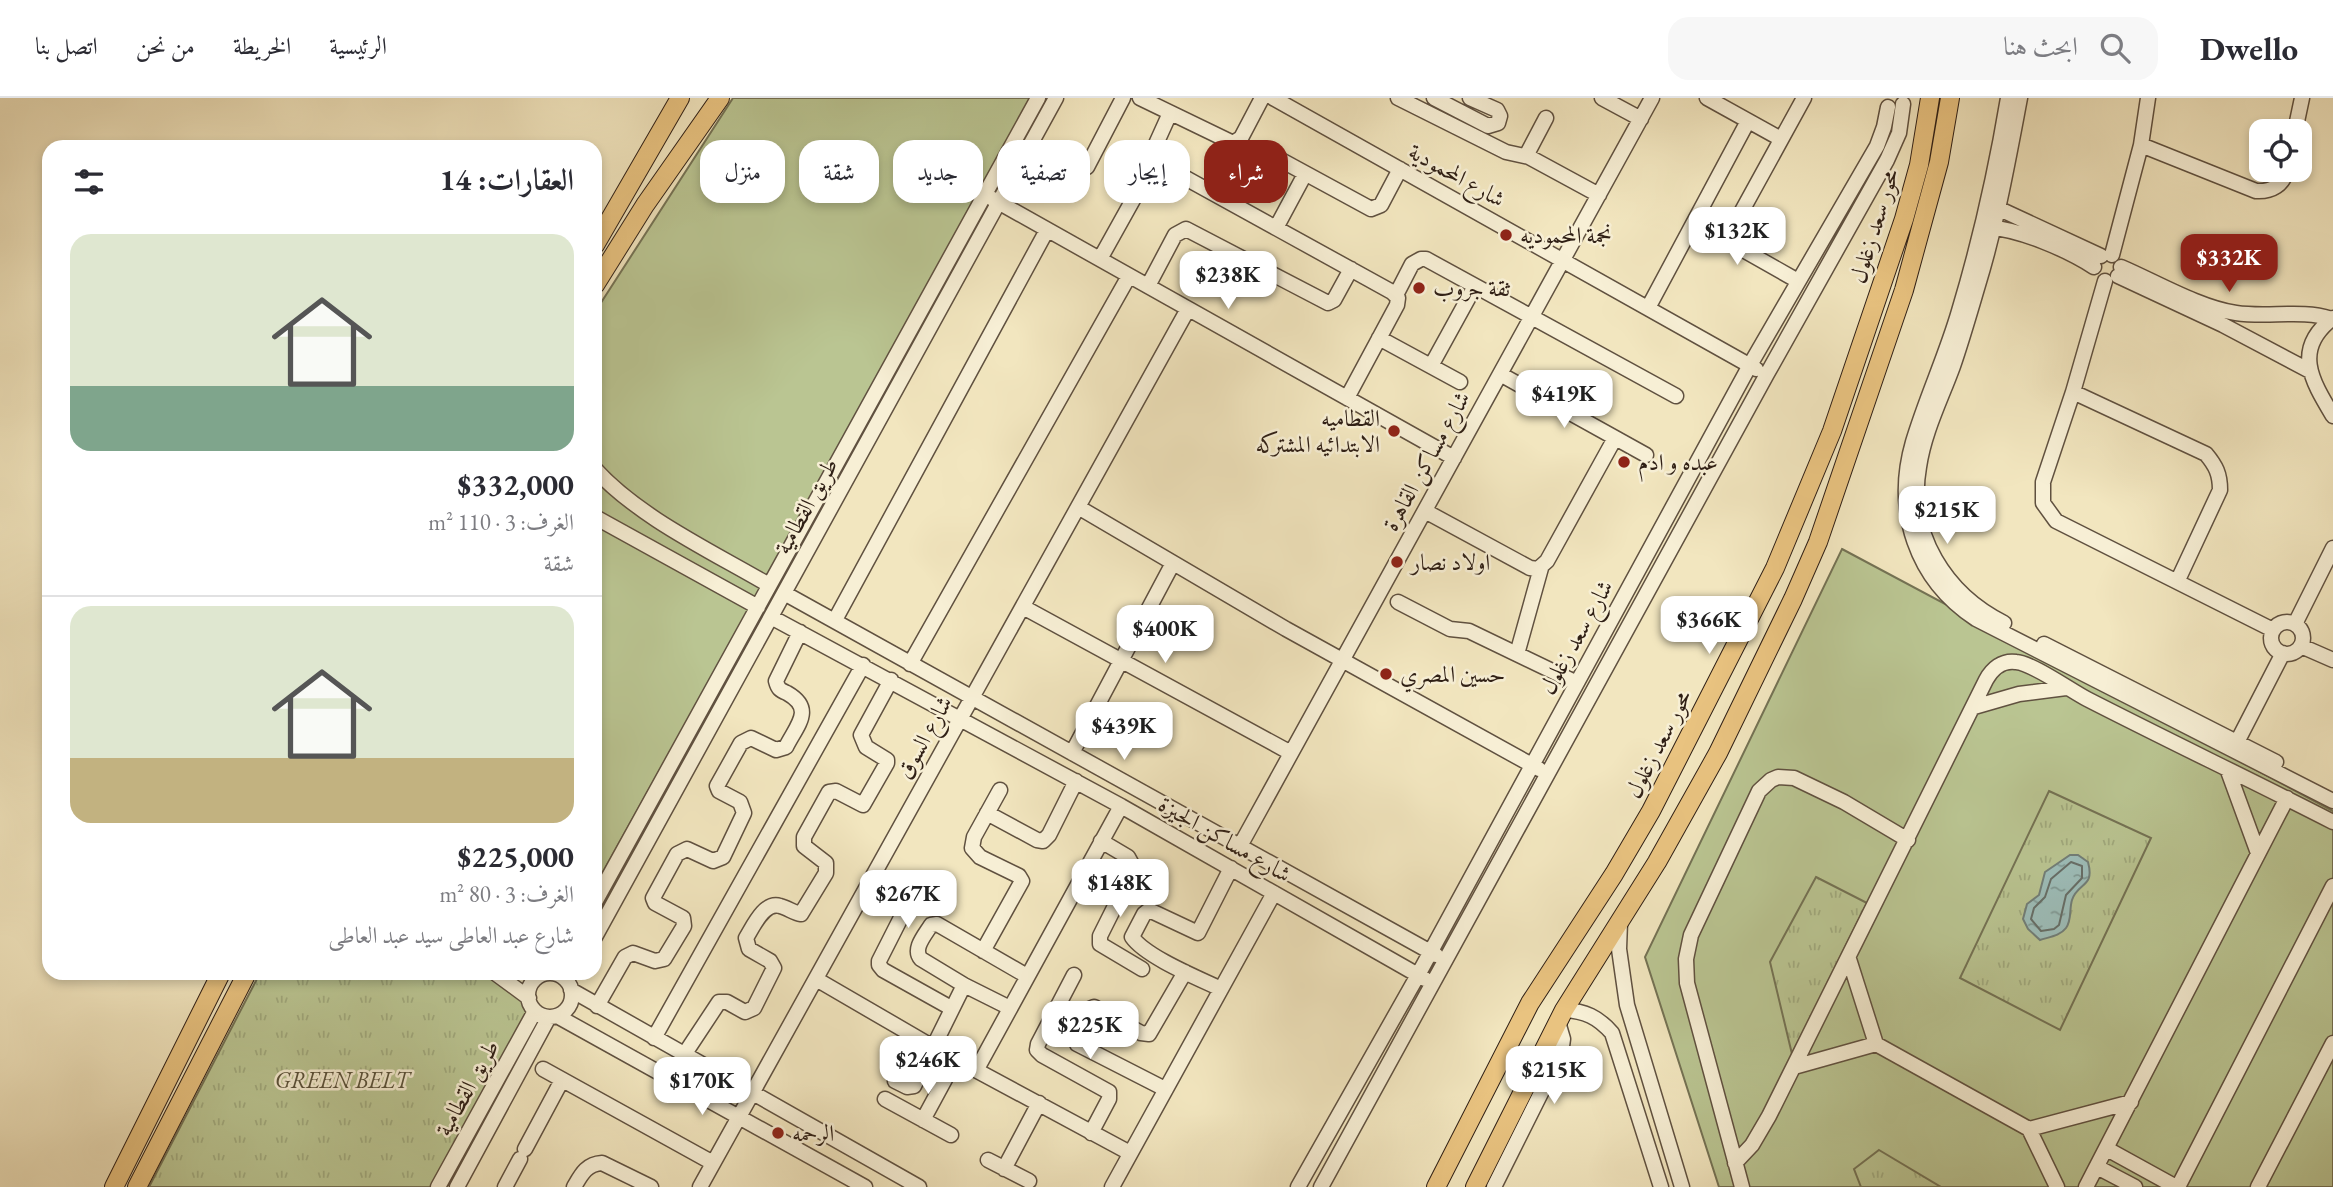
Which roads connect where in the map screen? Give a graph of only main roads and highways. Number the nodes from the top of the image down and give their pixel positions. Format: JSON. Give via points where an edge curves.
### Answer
{"nodes":[{"id":1,"x":680,"y":98,"type":"edge"},
{"id":2,"x":720,"y":98,"type":"edge"},
{"id":3,"x":1930,"y":98,"type":"edge"},
{"id":4,"x":1950,"y":98,"type":"edge"},
{"id":5,"x":602,"y":232,"type":"edge"},
{"id":6,"x":602,"y":274,"type":"edge"},
{"id":7,"x":1720,"y":676,"type":"junction"},
{"id":8,"x":1751,"y":685,"type":"junction"},
{"id":9,"x":218,"y":980,"type":"edge"},
{"id":10,"x":243,"y":980,"type":"edge"},
{"id":11,"x":114,"y":1187,"type":"edge"},
{"id":12,"x":137,"y":1187,"type":"edge"},
{"id":13,"x":1436,"y":1187,"type":"edge"},
{"id":14,"x":1475,"y":1187,"type":"edge"}],
"edges":[{"from":1,"to":5,"type":"main road"},
{"from":2,"to":6,"type":"main road"},
{"from":3,"to":7,"type":"main road","name":"محور سعد زغلول","via":[[1904,219],[1836,419],[1775,568]]},
{"from":4,"to":8,"type":"main road","name":"محور سعد زغلول","via":[[1939,162],[1904,290],[1818,542]]},
{"from":7,"to":8,"type":"main road","via":[[1738,671]]},
{"from":7,"to":13,"type":"main road","name":"محور سعد زغلول","via":[[1633,843],[1530,1003]]},
{"from":8,"to":14,"type":"main road","name":"محور سعد زغلول","via":[[1688,808],[1561,1016]]},
{"from":9,"to":11,"type":"main road"},
{"from":10,"to":12,"type":"main road"}]}
